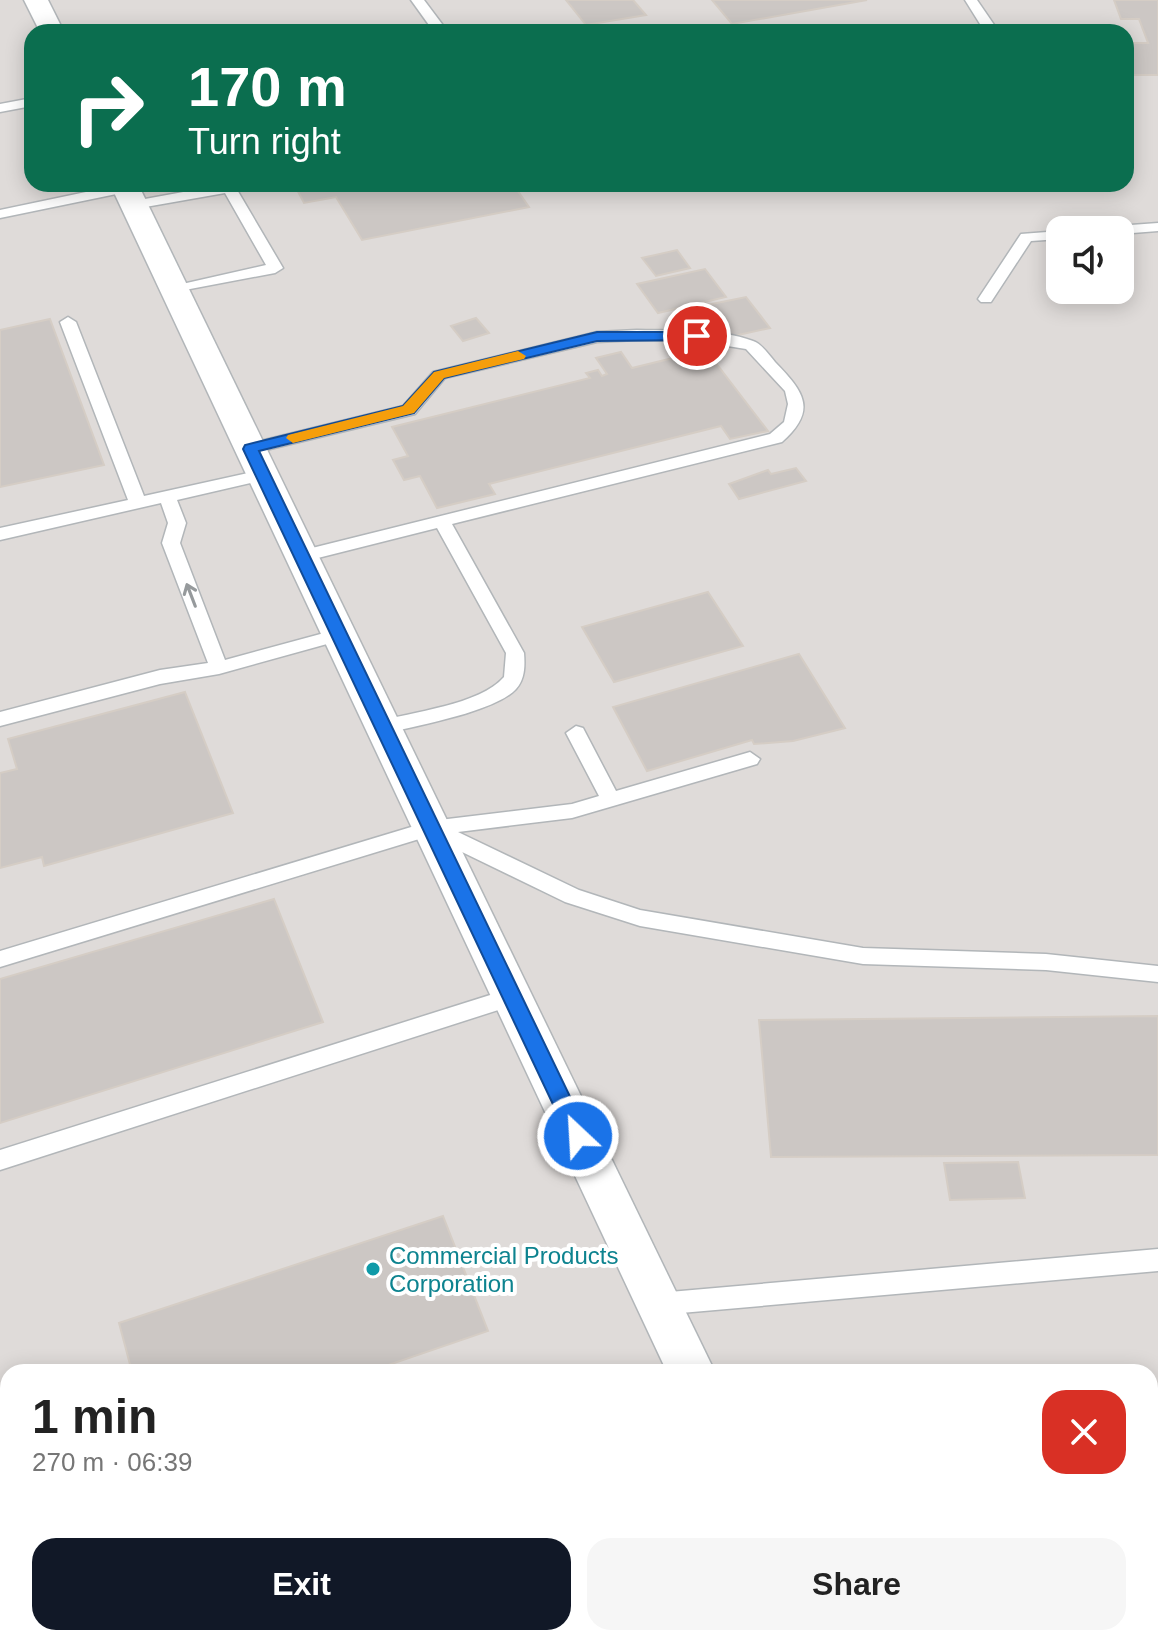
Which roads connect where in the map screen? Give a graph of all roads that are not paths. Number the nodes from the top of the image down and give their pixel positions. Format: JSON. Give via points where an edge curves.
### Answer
{"nodes":[{"id":1,"x":36,"y":0,"type":"edge"},
{"id":2,"x":417,"y":0,"type":"edge"},
{"id":3,"x":971,"y":0,"type":"edge"},
{"id":4,"x":48,"y":24,"type":"edge"},
{"id":5,"x":435,"y":24,"type":"edge"},
{"id":6,"x":987,"y":24,"type":"edge"},
{"id":7,"x":24,"y":104,"type":"edge"},
{"id":8,"x":0,"y":108,"type":"edge"},
{"id":9,"x":128,"y":192,"type":"edge"},
{"id":10,"x":231,"y":192,"type":"edge"},
{"id":11,"x":0,"y":214,"type":"edge"},
{"id":12,"x":1158,"y":227,"type":"edge"},
{"id":13,"x":1134,"y":229,"type":"edge"},
{"id":14,"x":1046,"y":236,"type":"edge"},
{"id":15,"x":174,"y":290,"type":"junction"},
{"id":16,"x":986,"y":299,"type":"dead end"},
{"id":17,"x":68,"y":322,"type":"dead end"},
{"id":18,"x":256,"y":462,"type":"junction"},
{"id":19,"x":167,"y":497,"type":"junction"},
{"id":20,"x":138,"y":504,"type":"junction"},
{"id":21,"x":442,"y":521,"type":"junction"},
{"id":22,"x":0,"y":534,"type":"edge"},
{"id":23,"x":302,"y":556,"type":"junction"},
{"id":24,"x":339,"y":635,"type":"junction"},
{"id":25,"x":219,"y":668,"type":"junction"},
{"id":26,"x":0,"y":719,"type":"edge"},
{"id":27,"x":383,"y":727,"type":"junction"},
{"id":28,"x":576,"y":733,"type":"dead end"},
{"id":29,"x":750,"y":759,"type":"dead end"},
{"id":30,"x":611,"y":799,"type":"junction"},
{"id":31,"x":431,"y":828,"type":"junction"},
{"id":32,"x":0,"y":959,"type":"edge"},
{"id":33,"x":1158,"y":974,"type":"edge"},
{"id":34,"x":512,"y":997,"type":"junction"},
{"id":35,"x":0,"y":1160,"type":"edge"},
{"id":36,"x":1158,"y":1260,"type":"edge"},
{"id":37,"x":658,"y":1304,"type":"junction"},
{"id":38,"x":681,"y":1364,"type":"edge"}],
"edges":[{"from":1,"to":4,"type":"street"},
{"from":2,"to":5,"type":"lane"},
{"from":3,"to":6,"type":"lane"},
{"from":7,"to":8,"type":"lane"},
{"from":9,"to":11,"type":"lane"},
{"from":9,"to":15,"type":"street"},
{"from":10,"to":15,"type":"lane","via":[[275,268]]},
{"from":12,"to":13,"type":"lane"},
{"from":14,"to":16,"type":"lane","via":[[1026,237]]},
{"from":15,"to":18,"type":"street"},
{"from":17,"to":20,"type":"lane"},
{"from":18,"to":19,"type":"lane"},
{"from":18,"to":21,"type":"lane","via":[[409,410],[439,375],[597,337],[697,336],[751,345],[793,390],[792,424],[776,438]]},
{"from":18,"to":23,"type":"street"},
{"from":19,"to":20,"type":"lane"},
{"from":25,"to":19,"type":"lane","one_way":true,"via":[[171,543],[177,523]]},
{"from":20,"to":22,"type":"lane"},
{"from":21,"to":23,"type":"lane"},
{"from":21,"to":27,"type":"lane","via":[[515,653],[511,683],[494,696]]},
{"from":23,"to":24,"type":"street"},
{"from":24,"to":25,"type":"lane"},
{"from":24,"to":27,"type":"street"},
{"from":25,"to":26,"type":"lane","via":[[160,677]]},
{"from":27,"to":31,"type":"street"},
{"from":28,"to":30,"type":"lane"},
{"from":29,"to":30,"type":"lane"},
{"from":30,"to":31,"type":"lane","via":[[572,811]]},
{"from":31,"to":32,"type":"lane"},
{"from":31,"to":33,"type":"lane","via":[[572,896],[640,918],[863,956],[1046,962]]},
{"from":31,"to":34,"type":"street"},
{"from":34,"to":35,"type":"lane"},
{"from":34,"to":37,"type":"street"},
{"from":36,"to":37,"type":"lane"},
{"from":37,"to":38,"type":"street"}]}
